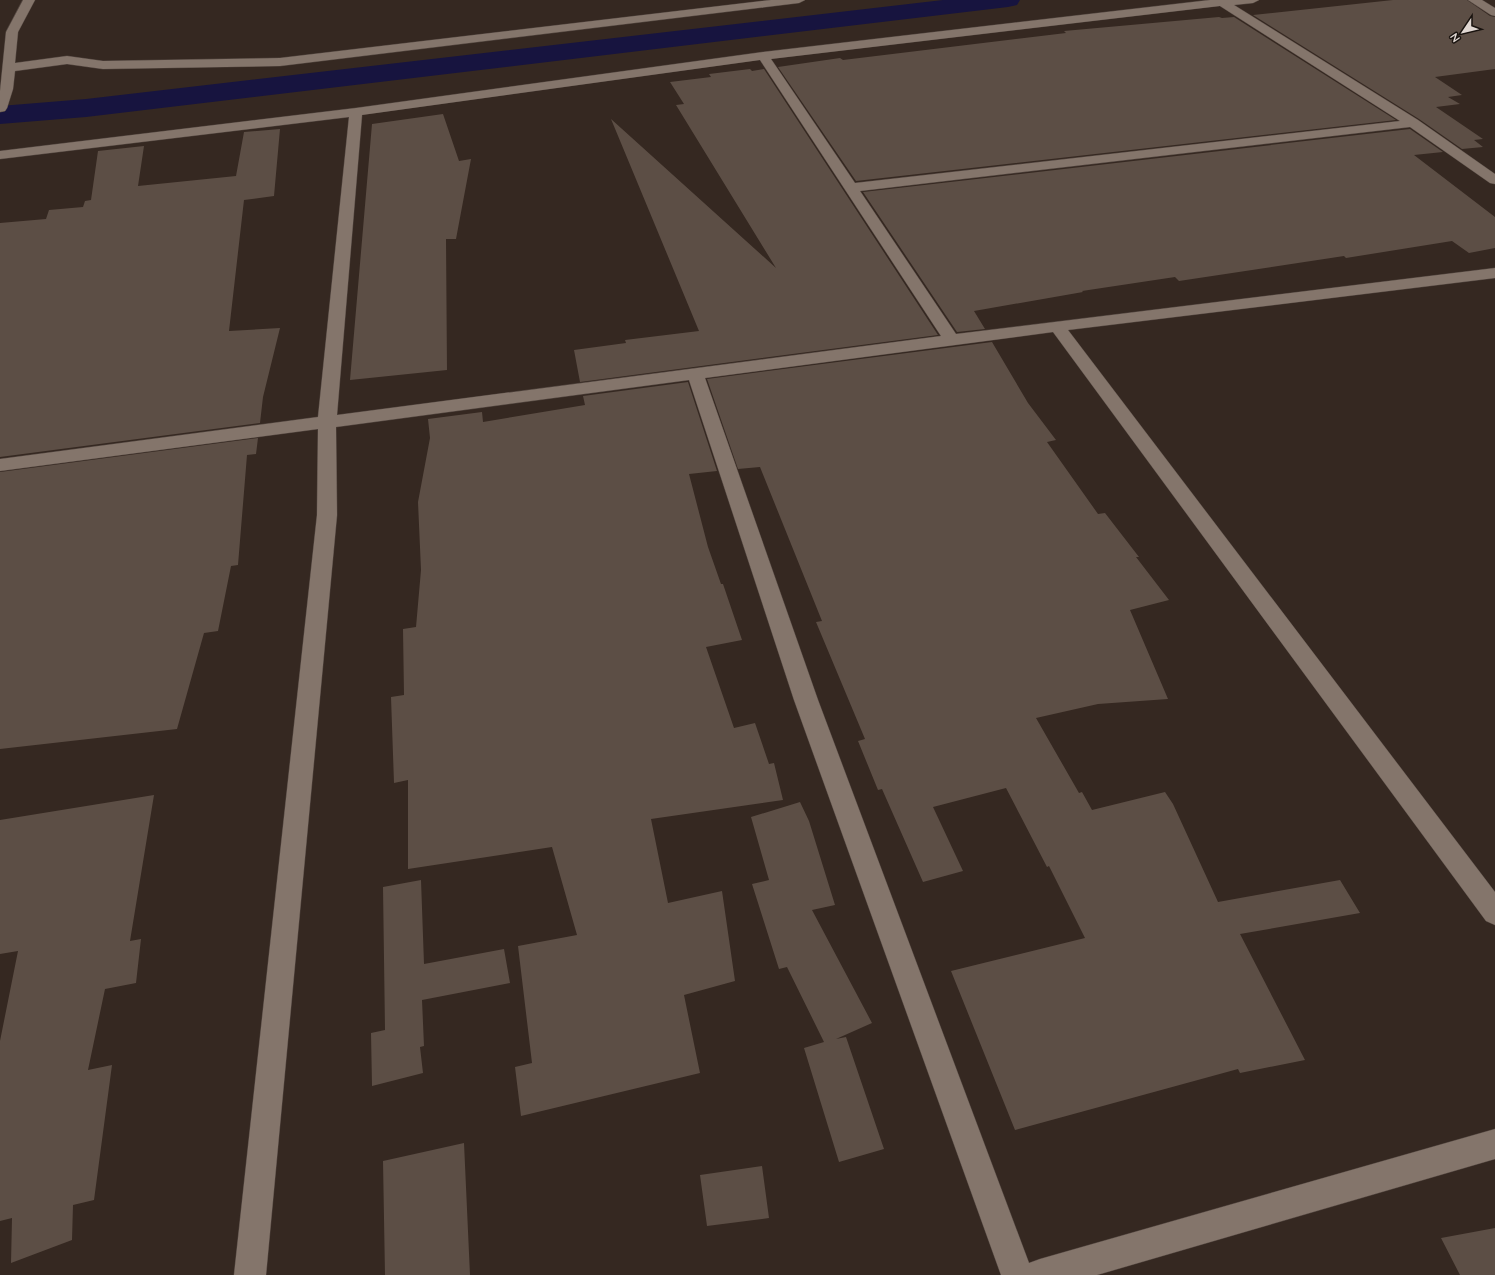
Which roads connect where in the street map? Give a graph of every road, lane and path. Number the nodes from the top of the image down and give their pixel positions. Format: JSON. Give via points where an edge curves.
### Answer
{"nodes":[{"id":1,"x":29,"y":0,"type":"edge"},
{"id":2,"x":799,"y":0,"type":"edge"},
{"id":3,"x":1253,"y":0,"type":"edge"},
{"id":4,"x":1474,"y":0,"type":"edge"},
{"id":5,"x":1222,"y":2,"type":"junction"},
{"id":6,"x":1495,"y":12,"type":"edge"},
{"id":7,"x":763,"y":56,"type":"junction"},
{"id":8,"x":9,"y":68,"type":"junction"},
{"id":9,"x":0,"y":108,"type":"edge"},
{"id":10,"x":356,"y":112,"type":"junction"},
{"id":11,"x":1413,"y":123,"type":"junction"},
{"id":12,"x":0,"y":155,"type":"edge"},
{"id":13,"x":1495,"y":180,"type":"edge"},
{"id":14,"x":850,"y":188,"type":"junction"},
{"id":15,"x":1495,"y":273,"type":"edge"},
{"id":16,"x":1057,"y":326,"type":"junction"},
{"id":17,"x":952,"y":340,"type":"junction"},
{"id":18,"x":695,"y":373,"type":"junction"},
{"id":19,"x":327,"y":422,"type":"junction"},
{"id":20,"x":0,"y":465,"type":"edge"},
{"id":21,"x":1495,"y":913,"type":"edge"},
{"id":22,"x":1495,"y":1144,"type":"edge"},
{"id":23,"x":250,"y":1275,"type":"edge"},
{"id":24,"x":1017,"y":1275,"type":"edge"},
{"id":25,"x":1040,"y":1275,"type":"edge"}],
"edges":[{"from":1,"to":8,"type":"street","via":[[12,32]]},
{"from":2,"to":8,"type":"street","via":[[668,10],[280,62],[103,65],[67,60]]},
{"from":3,"to":5,"type":"street"},
{"from":4,"to":6,"type":"street"},
{"from":5,"to":7,"type":"street"},
{"from":5,"to":11,"type":"street"},
{"from":7,"to":10,"type":"street"},
{"from":7,"to":14,"type":"street"},
{"from":8,"to":9,"type":"street","via":[[7,89]]},
{"from":10,"to":12,"type":"street"},
{"from":10,"to":19,"type":"street"},
{"from":11,"to":13,"type":"street"},
{"from":11,"to":14,"type":"street"},
{"from":14,"to":17,"type":"street"},
{"from":15,"to":16,"type":"street"},
{"from":16,"to":17,"type":"street"},
{"from":16,"to":21,"type":"street"},
{"from":17,"to":18,"type":"street"},
{"from":18,"to":19,"type":"street"},
{"from":18,"to":24,"type":"street","via":[[806,700]]},
{"from":19,"to":20,"type":"street"},
{"from":19,"to":23,"type":"street","via":[[327,515]]},
{"from":22,"to":25,"type":"street"}]}
